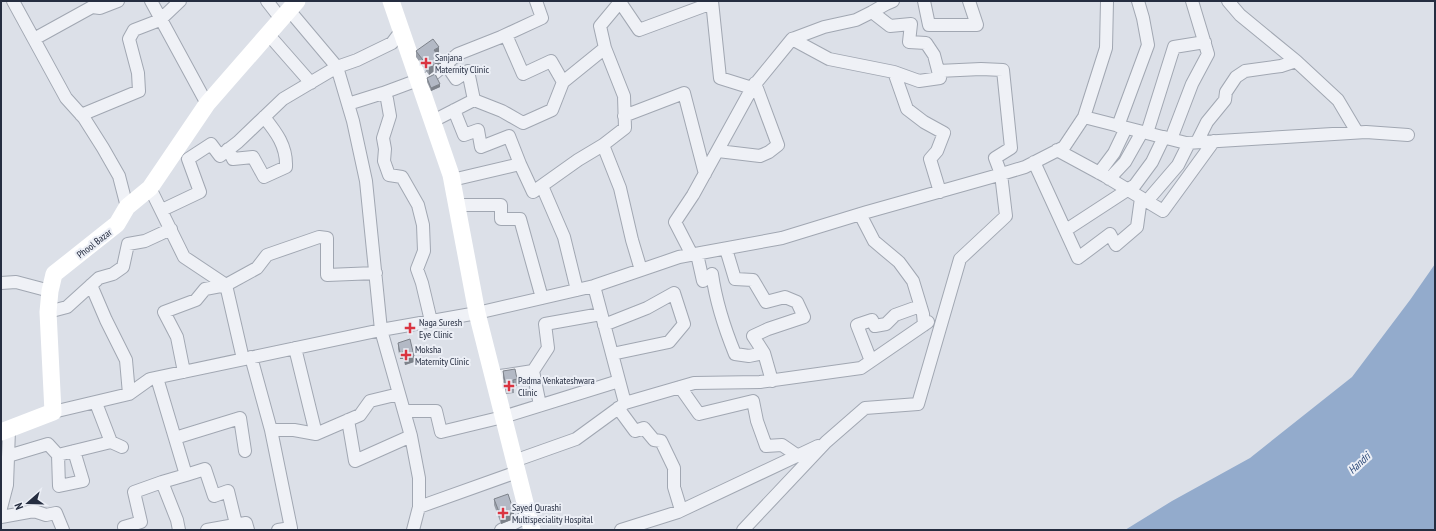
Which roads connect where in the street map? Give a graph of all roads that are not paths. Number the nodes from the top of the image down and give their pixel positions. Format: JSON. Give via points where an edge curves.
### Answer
{"nodes":[{"id":1,"x":13,"y":1,"type":"edge"},
{"id":2,"x":118,"y":1,"type":"edge"},
{"id":3,"x":150,"y":1,"type":"edge"},
{"id":4,"x":180,"y":1,"type":"edge"},
{"id":5,"x":267,"y":1,"type":"edge"},
{"id":6,"x":391,"y":1,"type":"edge"},
{"id":7,"x":536,"y":1,"type":"edge"},
{"id":8,"x":893,"y":1,"type":"edge"},
{"id":9,"x":924,"y":1,"type":"edge"},
{"id":10,"x":969,"y":1,"type":"edge"},
{"id":11,"x":1109,"y":1,"type":"edge"},
{"id":12,"x":1138,"y":1,"type":"edge"},
{"id":13,"x":1192,"y":1,"type":"edge"},
{"id":14,"x":1228,"y":1,"type":"edge"},
{"id":15,"x":712,"y":2,"type":"edge"},
{"id":16,"x":289,"y":10,"type":"edge"},
{"id":17,"x":872,"y":12,"type":"junction"},
{"id":18,"x":160,"y":20,"type":"junction"},
{"id":19,"x":401,"y":31,"type":"junction"},
{"id":20,"x":268,"y":34,"type":"junction"},
{"id":21,"x":506,"y":35,"type":"junction"},
{"id":22,"x":34,"y":39,"type":"junction"},
{"id":23,"x":792,"y":39,"type":"junction"},
{"id":24,"x":1205,"y":42,"type":"junction"},
{"id":25,"x":605,"y":48,"type":"junction"},
{"id":26,"x":1296,"y":61,"type":"junction"},
{"id":27,"x":446,"y":64,"type":"junction"},
{"id":28,"x":337,"y":67,"type":"junction"},
{"id":29,"x":938,"y":71,"type":"junction"},
{"id":30,"x":894,"y":72,"type":"junction"},
{"id":31,"x":419,"y":82,"type":"junction"},
{"id":32,"x":563,"y":82,"type":"junction"},
{"id":33,"x":311,"y":83,"type":"junction"},
{"id":34,"x":753,"y":86,"type":"junction"},
{"id":35,"x":383,"y":92,"type":"junction"},
{"id":36,"x":474,"y":100,"type":"junction"},
{"id":37,"x":207,"y":104,"type":"junction"},
{"id":38,"x":348,"y":104,"type":"junction"},
{"id":39,"x":454,"y":110,"type":"junction"},
{"id":40,"x":81,"y":115,"type":"junction"},
{"id":41,"x":624,"y":116,"type":"junction"},
{"id":42,"x":264,"y":117,"type":"junction"},
{"id":43,"x":1084,"y":117,"type":"junction"},
{"id":44,"x":432,"y":121,"type":"junction"},
{"id":45,"x":1122,"y":127,"type":"junction"},
{"id":46,"x":1144,"y":132,"type":"junction"},
{"id":47,"x":1357,"y":132,"type":"junction"},
{"id":48,"x":1408,"y":134,"type":"dead end"},
{"id":49,"x":1168,"y":138,"type":"junction"},
{"id":50,"x":1214,"y":141,"type":"junction"},
{"id":51,"x":1193,"y":142,"type":"junction"},
{"id":52,"x":604,"y":145,"type":"junction"},
{"id":53,"x":228,"y":149,"type":"junction"},
{"id":54,"x":718,"y":150,"type":"junction"},
{"id":55,"x":1057,"y":150,"type":"junction"},
{"id":56,"x":1034,"y":162,"type":"junction"},
{"id":57,"x":520,"y":164,"type":"junction"},
{"id":58,"x":705,"y":174,"type":"junction"},
{"id":59,"x":1001,"y":174,"type":"junction"},
{"id":60,"x":1104,"y":176,"type":"junction"},
{"id":61,"x":452,"y":180,"type":"junction"},
{"id":62,"x":542,"y":186,"type":"junction"},
{"id":63,"x":150,"y":188,"type":"junction"},
{"id":64,"x":1127,"y":190,"type":"junction"},
{"id":65,"x":940,"y":192,"type":"junction"},
{"id":66,"x":1144,"y":200,"type":"junction"},
{"id":67,"x":457,"y":205,"type":"junction"},
{"id":68,"x":127,"y":207,"type":"junction"},
{"id":69,"x":162,"y":210,"type":"junction"},
{"id":70,"x":860,"y":214,"type":"junction"},
{"id":71,"x":171,"y":229,"type":"junction"},
{"id":72,"x":1066,"y":230,"type":"junction"},
{"id":73,"x":726,"y":249,"type":"junction"},
{"id":74,"x":694,"y":255,"type":"junction"},
{"id":75,"x":641,"y":270,"type":"junction"},
{"id":76,"x":376,"y":273,"type":"junction"},
{"id":77,"x":1,"y":283,"type":"edge"},
{"id":78,"x":91,"y":285,"type":"junction"},
{"id":79,"x":226,"y":285,"type":"junction"},
{"id":80,"x":594,"y":286,"type":"junction"},
{"id":81,"x":577,"y":290,"type":"junction"},
{"id":82,"x":50,"y":291,"type":"junction"},
{"id":83,"x":542,"y":298,"type":"junction"},
{"id":84,"x":920,"y":306,"type":"junction"},
{"id":85,"x":48,"y":312,"type":"junction"},
{"id":86,"x":477,"y":313,"type":"junction"},
{"id":87,"x":603,"y":319,"type":"junction"},
{"id":88,"x":431,"y":321,"type":"junction"},
{"id":89,"x":381,"y":330,"type":"junction"},
{"id":90,"x":295,"y":348,"type":"junction"},
{"id":91,"x":764,"y":353,"type":"junction"},
{"id":92,"x":612,"y":354,"type":"junction"},
{"id":93,"x":247,"y":358,"type":"junction"},
{"id":94,"x":871,"y":361,"type":"junction"},
{"id":95,"x":533,"y":371,"type":"junction"},
{"id":96,"x":184,"y":372,"type":"junction"},
{"id":97,"x":493,"y":377,"type":"junction"},
{"id":98,"x":157,"y":378,"type":"junction"},
{"id":99,"x":619,"y":381,"type":"junction"},
{"id":100,"x":772,"y":381,"type":"junction"},
{"id":101,"x":680,"y":387,"type":"junction"},
{"id":102,"x":129,"y":394,"type":"junction"},
{"id":103,"x":399,"y":394,"type":"junction"},
{"id":104,"x":96,"y":403,"type":"junction"},
{"id":105,"x":540,"y":405,"type":"junction"},
{"id":106,"x":621,"y":406,"type":"junction"},
{"id":107,"x":404,"y":411,"type":"junction"},
{"id":108,"x":54,"y":412,"type":"junction"},
{"id":109,"x":503,"y":417,"type":"junction"},
{"id":110,"x":348,"y":420,"type":"junction"},
{"id":111,"x":271,"y":430,"type":"junction"},
{"id":112,"x":5,"y":431,"type":"edge"},
{"id":113,"x":316,"y":434,"type":"junction"},
{"id":114,"x":411,"y":436,"type":"junction"},
{"id":115,"x":175,"y":438,"type":"junction"},
{"id":116,"x":111,"y":442,"type":"junction"},
{"id":117,"x":826,"y":442,"type":"junction"},
{"id":118,"x":122,"y":447,"type":"dead end"},
{"id":119,"x":74,"y":451,"type":"junction"},
{"id":120,"x":246,"y":451,"type":"dead end"},
{"id":121,"x":58,"y":455,"type":"junction"},
{"id":122,"x":8,"y":456,"type":"junction"},
{"id":123,"x":798,"y":456,"type":"junction"},
{"id":124,"x":516,"y":466,"type":"junction"},
{"id":125,"x":186,"y":475,"type":"junction"},
{"id":126,"x":162,"y":482,"type":"junction"},
{"id":127,"x":4,"y":486,"type":"edge"},
{"id":128,"x":419,"y":507,"type":"junction"},
{"id":129,"x":1,"y":508,"type":"edge"},
{"id":130,"x":681,"y":510,"type":"junction"},
{"id":131,"x":1,"y":517,"type":"edge"},
{"id":132,"x":530,"y":523,"type":"edge"},
{"id":133,"x":236,"y":524,"type":"junction"},
{"id":134,"x":291,"y":529,"type":"edge"},
{"id":135,"x":63,"y":530,"type":"edge"},
{"id":136,"x":125,"y":530,"type":"edge"},
{"id":137,"x":179,"y":530,"type":"edge"},
{"id":138,"x":207,"y":530,"type":"edge"},
{"id":139,"x":248,"y":530,"type":"edge"},
{"id":140,"x":278,"y":530,"type":"edge"},
{"id":141,"x":413,"y":530,"type":"edge"},
{"id":142,"x":501,"y":530,"type":"edge"},
{"id":143,"x":620,"y":530,"type":"edge"},
{"id":144,"x":743,"y":530,"type":"edge"}],
"edges":[{"from":1,"to":22,"type":"street"},
{"from":2,"to":22,"type":"street","via":[[100,8],[92,7]]},
{"from":3,"to":18,"type":"street"},
{"from":4,"to":18,"type":"street"},
{"from":5,"to":16,"type":"street"},
{"from":6,"to":19,"type":"street"},
{"from":7,"to":21,"type":"street","via":[[542,18]]},
{"from":8,"to":17,"type":"street"},
{"from":9,"to":10,"type":"street","via":[[929,25],[977,25]]},
{"from":11,"to":43,"type":"street","via":[[1106,48]]},
{"from":12,"to":45,"type":"street","via":[[1148,45]]},
{"from":13,"to":24,"type":"street"},
{"from":14,"to":26,"type":"street","via":[[1240,15]]},
{"from":15,"to":25,"type":"street","via":[[639,30],[620,2],[600,26]]},
{"from":15,"to":34,"type":"street","via":[[720,78]]},
{"from":16,"to":20,"type":"street","name":"Phool Bazar"},
{"from":16,"to":28,"type":"street"},
{"from":17,"to":23,"type":"street","via":[[856,20]]},
{"from":17,"to":29,"type":"street","via":[[890,26],[911,24],[909,42],[926,43],[934,55]]},
{"from":18,"to":37,"type":"street"},
{"from":18,"to":40,"type":"street","via":[[134,30],[129,39],[138,73],[139,91]]},
{"from":19,"to":28,"type":"street","via":[[392,43]]},
{"from":19,"to":31,"type":"street"},
{"from":20,"to":33,"type":"street"},
{"from":20,"to":37,"type":"street","name":"Phool Bazar"},
{"from":21,"to":27,"type":"street","via":[[458,54]]},
{"from":21,"to":32,"type":"street","via":[[523,74],[551,61]]},
{"from":22,"to":40,"type":"street","via":[[66,98]]},
{"from":23,"to":30,"type":"street","via":[[829,59]]},
{"from":23,"to":34,"type":"street"},
{"from":24,"to":46,"type":"street","via":[[1174,47]]},
{"from":24,"to":49,"type":"street","via":[[1208,54]]},
{"from":25,"to":32,"type":"street"},
{"from":25,"to":41,"type":"street","via":[[624,96]]},
{"from":26,"to":47,"type":"street","via":[[1338,100]]},
{"from":26,"to":51,"type":"street","via":[[1281,66],[1245,71],[1236,77],[1226,92],[1225,100]]},
{"from":27,"to":31,"type":"street"},
{"from":27,"to":36,"type":"street","via":[[456,79],[468,71]]},
{"from":28,"to":33,"type":"street"},
{"from":28,"to":38,"type":"street"},
{"from":29,"to":30,"type":"street","via":[[940,78],[918,81]]},
{"from":29,"to":59,"type":"street","via":[[1004,70],[1011,148],[995,158]]},
{"from":30,"to":65,"type":"street","via":[[907,109],[944,133],[937,151],[930,159]]},
{"from":31,"to":35,"type":"street"},
{"from":31,"to":44,"type":"street"},
{"from":32,"to":36,"type":"street","via":[[552,110],[523,123]]},
{"from":33,"to":42,"type":"street","via":[[283,99]]},
{"from":34,"to":54,"type":"street"},
{"from":34,"to":54,"type":"street","via":[[778,145],[760,156]]},
{"from":35,"to":38,"type":"street"},
{"from":35,"to":88,"type":"street","via":[[390,116],[383,138],[384,161],[389,175],[402,177],[418,205],[423,225],[424,251],[417,269]]},
{"from":36,"to":39,"type":"street"},
{"from":37,"to":63,"type":"street","name":"Phool Bazar"},
{"from":38,"to":76,"type":"street","via":[[366,181]]},
{"from":39,"to":44,"type":"street"},
{"from":39,"to":57,"type":"street","via":[[464,135],[478,130],[481,147],[509,136]]},
{"from":40,"to":68,"type":"street","via":[[104,148],[119,176]]},
{"from":41,"to":52,"type":"street","via":[[625,128]]},
{"from":41,"to":58,"type":"street","via":[[684,93]]},
{"from":42,"to":53,"type":"street"},
{"from":42,"to":53,"type":"street","via":[[278,134],[287,156],[286,167],[264,177],[253,157],[233,159]]},
{"from":43,"to":45,"type":"street"},
{"from":43,"to":55,"type":"street","via":[[1064,147]]},
{"from":44,"to":61,"type":"street"},
{"from":45,"to":46,"type":"street"},
{"from":45,"to":60,"type":"street"},
{"from":46,"to":49,"type":"street"},
{"from":46,"to":60,"type":"street","via":[[1124,162]]},
{"from":47,"to":48,"type":"street"},
{"from":47,"to":50,"type":"street"},
{"from":49,"to":51,"type":"street"},
{"from":49,"to":64,"type":"street","via":[[1135,184]]},
{"from":50,"to":51,"type":"street"},
{"from":50,"to":66,"type":"street","via":[[1163,211]]},
{"from":51,"to":66,"type":"street","via":[[1178,165]]},
{"from":52,"to":62,"type":"street"},
{"from":52,"to":75,"type":"street","via":[[620,188]]},
{"from":53,"to":69,"type":"street","via":[[220,156],[211,144],[188,158],[200,192]]},
{"from":54,"to":58,"type":"street"},
{"from":55,"to":56,"type":"street"},
{"from":55,"to":60,"type":"street"},
{"from":56,"to":59,"type":"street"},
{"from":56,"to":72,"type":"street"},
{"from":57,"to":61,"type":"street"},
{"from":57,"to":62,"type":"street","via":[[534,192]]},
{"from":58,"to":74,"type":"street","via":[[675,222]]},
{"from":59,"to":65,"type":"street"},
{"from":59,"to":117,"type":"street","via":[[1006,216],[960,259],[918,404],[864,408]]},
{"from":60,"to":64,"type":"street"},
{"from":61,"to":67,"type":"street"},
{"from":62,"to":81,"type":"street","via":[[564,237]]},
{"from":63,"to":68,"type":"street","name":"Phool Bazar"},
{"from":63,"to":69,"type":"street"},
{"from":64,"to":66,"type":"street"},
{"from":64,"to":72,"type":"street"},
{"from":65,"to":70,"type":"street"},
{"from":66,"to":72,"type":"street","via":[[1137,226],[1116,245],[1110,234],[1078,258]]},
{"from":67,"to":83,"type":"street","via":[[501,205],[501,219],[520,219]]},
{"from":67,"to":86,"type":"street"},
{"from":68,"to":82,"type":"street","name":"Phool Bazar","via":[[117,224],[54,274]]},
{"from":69,"to":71,"type":"street"},
{"from":70,"to":73,"type":"street","via":[[782,238]]},
{"from":70,"to":84,"type":"street","via":[[874,241],[899,262],[913,281]]},
{"from":71,"to":78,"type":"street","via":[[145,241],[128,244],[123,267],[99,278]]},
{"from":71,"to":79,"type":"street","via":[[184,257]]},
{"from":73,"to":74,"type":"street"},
{"from":73,"to":91,"type":"street","via":[[735,279],[753,280],[766,302],[785,297],[797,302],[804,317],[753,336]]},
{"from":74,"to":75,"type":"street"},
{"from":74,"to":91,"type":"street","via":[[703,281],[712,274],[722,321],[735,354],[749,356]]},
{"from":75,"to":80,"type":"street"},
{"from":76,"to":79,"type":"street","via":[[327,275],[327,238],[319,237],[267,255],[257,268]]},
{"from":76,"to":89,"type":"street"},
{"from":77,"to":82,"type":"street","via":[[16,282]]},
{"from":78,"to":85,"type":"street","via":[[67,307]]},
{"from":78,"to":102,"type":"street","via":[[126,360]]},
{"from":79,"to":93,"type":"street"},
{"from":79,"to":96,"type":"street","via":[[205,289],[196,300],[164,312],[176,337]]},
{"from":80,"to":81,"type":"street"},
{"from":80,"to":87,"type":"street"},
{"from":81,"to":83,"type":"street"},
{"from":82,"to":85,"type":"street","name":"Phool Bazar"},
{"from":83,"to":86,"type":"street"},
{"from":84,"to":94,"type":"street","via":[[926,324]]},
{"from":84,"to":94,"type":"street","via":[[896,315],[886,324],[874,326],[872,320],[857,325]]},
{"from":85,"to":108,"type":"street","name":"Phool Bazar"},
{"from":86,"to":88,"type":"street"},
{"from":86,"to":97,"type":"street"},
{"from":87,"to":92,"type":"street"},
{"from":87,"to":92,"type":"street","via":[[648,308],[674,293],[684,324],[669,342]]},
{"from":87,"to":95,"type":"street","via":[[545,324],[548,348]]},
{"from":88,"to":89,"type":"street"},
{"from":89,"to":90,"type":"street"},
{"from":89,"to":103,"type":"street"},
{"from":90,"to":93,"type":"street"},
{"from":90,"to":113,"type":"street"},
{"from":91,"to":100,"type":"street"},
{"from":92,"to":99,"type":"street"},
{"from":93,"to":96,"type":"street"},
{"from":93,"to":111,"type":"street"},
{"from":94,"to":100,"type":"street","via":[[861,368]]},
{"from":95,"to":97,"type":"street"},
{"from":95,"to":105,"type":"street"},
{"from":96,"to":98,"type":"street"},
{"from":97,"to":109,"type":"street"},
{"from":98,"to":102,"type":"street","via":[[150,379]]},
{"from":98,"to":115,"type":"street"},
{"from":99,"to":105,"type":"street"},
{"from":99,"to":106,"type":"street"},
{"from":100,"to":101,"type":"street","via":[[694,383]]},
{"from":101,"to":106,"type":"street"},
{"from":101,"to":123,"type":"street","via":[[699,414],[753,401],[766,446],[782,445]]},
{"from":102,"to":104,"type":"street"},
{"from":103,"to":107,"type":"street"},
{"from":103,"to":110,"type":"street","via":[[370,401],[360,414]]},
{"from":104,"to":108,"type":"street"},
{"from":104,"to":116,"type":"street"},
{"from":105,"to":109,"type":"street"},
{"from":106,"to":124,"type":"street","via":[[576,439]]},
{"from":106,"to":130,"type":"street","via":[[635,431],[644,428],[654,440],[661,441],[674,468],[674,487]]},
{"from":107,"to":109,"type":"street","via":[[436,411],[441,432]]},
{"from":107,"to":114,"type":"street"},
{"from":108,"to":112,"type":"street"},
{"from":109,"to":124,"type":"street"},
{"from":110,"to":113,"type":"street"},
{"from":110,"to":114,"type":"street","via":[[355,460]]},
{"from":111,"to":113,"type":"street","via":[[294,430]]},
{"from":111,"to":134,"type":"street"},
{"from":112,"to":122,"type":"street"},
{"from":114,"to":128,"type":"street","via":[[419,478]]},
{"from":115,"to":120,"type":"street","via":[[240,418]]},
{"from":115,"to":125,"type":"street"},
{"from":116,"to":118,"type":"street"},
{"from":116,"to":119,"type":"street"},
{"from":117,"to":123,"type":"street"},
{"from":117,"to":144,"type":"street"},
{"from":119,"to":121,"type":"street"},
{"from":119,"to":121,"type":"street","via":[[82,481],[59,486]]},
{"from":121,"to":122,"type":"street","via":[[48,444]]},
{"from":122,"to":127,"type":"street"},
{"from":123,"to":130,"type":"street"},
{"from":124,"to":128,"type":"street"},
{"from":124,"to":132,"type":"street"},
{"from":125,"to":126,"type":"street"},
{"from":125,"to":133,"type":"street","via":[[204,469],[214,496],[228,491]]},
{"from":126,"to":136,"type":"street","via":[[134,492],[142,522],[124,527]]},
{"from":126,"to":137,"type":"street"},
{"from":127,"to":129,"type":"street"},
{"from":128,"to":141,"type":"street"},
{"from":130,"to":143,"type":"street"},
{"from":131,"to":135,"type":"street","via":[[34,511],[46,515],[56,513]]},
{"from":132,"to":142,"type":"street"},
{"from":133,"to":138,"type":"street"},
{"from":133,"to":139,"type":"street","via":[[246,522]]},
{"from":134,"to":140,"type":"street"}]}
